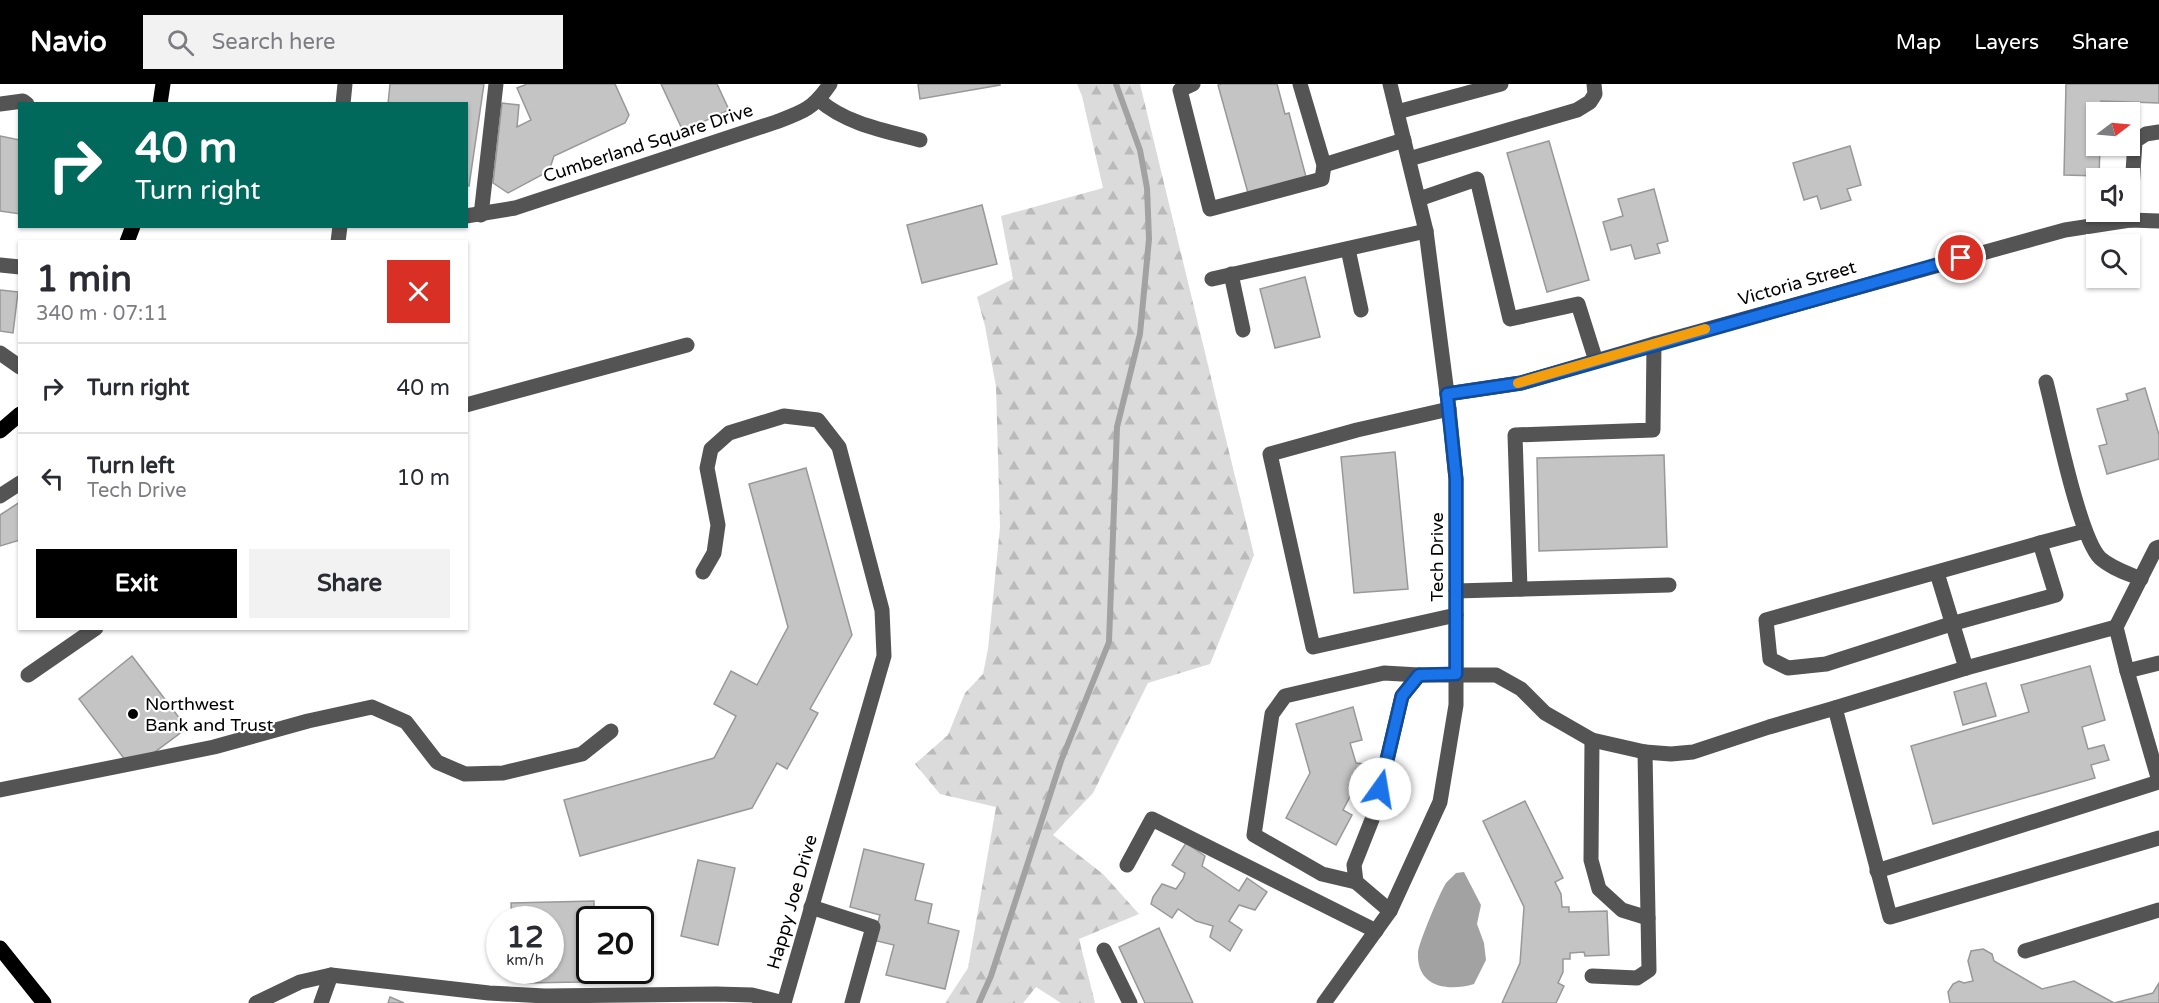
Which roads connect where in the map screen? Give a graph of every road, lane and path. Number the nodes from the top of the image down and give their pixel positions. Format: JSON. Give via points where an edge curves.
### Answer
{"nodes":[{"id":1,"x":163,"y":84,"type":"edge"},
{"id":2,"x":345,"y":84,"type":"edge"},
{"id":3,"x":496,"y":84,"type":"edge"},
{"id":4,"x":830,"y":84,"type":"edge"},
{"id":5,"x":1300,"y":84,"type":"edge"},
{"id":6,"x":1390,"y":84,"type":"edge"},
{"id":7,"x":1501,"y":84,"type":"edge"},
{"id":8,"x":1594,"y":84,"type":"edge"},
{"id":9,"x":1188,"y":85,"type":"edge"},
{"id":10,"x":819,"y":100,"type":"junction"},
{"id":11,"x":18,"y":102,"type":"edge"},
{"id":12,"x":160,"y":102,"type":"edge"},
{"id":13,"x":343,"y":102,"type":"edge"},
{"id":14,"x":0,"y":104,"type":"edge"},
{"id":15,"x":1397,"y":112,"type":"junction"},
{"id":16,"x":2159,"y":132,"type":"edge"},
{"id":17,"x":920,"y":140,"type":"dead end"},
{"id":18,"x":1404,"y":140,"type":"junction"},
{"id":19,"x":1409,"y":159,"type":"junction"},
{"id":20,"x":1324,"y":165,"type":"junction"},
{"id":21,"x":2133,"y":168,"type":"edge"},
{"id":22,"x":1419,"y":199,"type":"junction"},
{"id":23,"x":473,"y":215,"type":"edge"},
{"id":24,"x":2140,"y":220,"type":"edge"},
{"id":25,"x":2159,"y":221,"type":"edge"},
{"id":26,"x":2117,"y":222,"type":"edge"},
{"id":27,"x":1426,"y":231,"type":"junction"},
{"id":28,"x":1348,"y":249,"type":"junction"},
{"id":29,"x":0,"y":265,"type":"edge"},
{"id":30,"x":18,"y":267,"type":"edge"},
{"id":31,"x":1231,"y":274,"type":"junction"},
{"id":32,"x":1212,"y":279,"type":"dead end"},
{"id":33,"x":1361,"y":310,"type":"dead end"},
{"id":34,"x":1243,"y":330,"type":"dead end"},
{"id":35,"x":1654,"y":344,"type":"junction"},
{"id":36,"x":687,"y":345,"type":"dead end"},
{"id":37,"x":0,"y":352,"type":"edge"},
{"id":38,"x":1596,"y":362,"type":"junction"},
{"id":39,"x":18,"y":366,"type":"edge"},
{"id":40,"x":2046,"y":382,"type":"dead end"},
{"id":41,"x":1448,"y":402,"type":"junction"},
{"id":42,"x":468,"y":404,"type":"edge"},
{"id":43,"x":18,"y":417,"type":"edge"},
{"id":44,"x":0,"y":431,"type":"edge"},
{"id":45,"x":18,"y":484,"type":"edge"},
{"id":46,"x":0,"y":496,"type":"edge"},
{"id":47,"x":2085,"y":531,"type":"junction"},
{"id":48,"x":2040,"y":543,"type":"junction"},
{"id":49,"x":2158,"y":546,"type":"edge"},
{"id":50,"x":703,"y":572,"type":"dead end"},
{"id":51,"x":1937,"y":573,"type":"junction"},
{"id":52,"x":2141,"y":579,"type":"junction"},
{"id":53,"x":1669,"y":585,"type":"dead end"},
{"id":54,"x":1520,"y":589,"type":"junction"},
{"id":55,"x":1456,"y":591,"type":"junction"},
{"id":56,"x":1456,"y":615,"type":"junction"},
{"id":57,"x":1952,"y":624,"type":"junction"},
{"id":58,"x":2116,"y":627,"type":"junction"},
{"id":59,"x":93,"y":630,"type":"edge"},
{"id":60,"x":2159,"y":663,"type":"edge"},
{"id":61,"x":1966,"y":668,"type":"junction"},
{"id":62,"x":2127,"y":671,"type":"junction"},
{"id":63,"x":1456,"y":674,"type":"junction"},
{"id":64,"x":28,"y":675,"type":"dead end"},
{"id":65,"x":1419,"y":675,"type":"junction"},
{"id":66,"x":1835,"y":708,"type":"junction"},
{"id":67,"x":2152,"y":728,"type":"edge"},
{"id":68,"x":611,"y":731,"type":"dead end"},
{"id":69,"x":1592,"y":740,"type":"junction"},
{"id":70,"x":1645,"y":752,"type":"junction"},
{"id":71,"x":2159,"y":781,"type":"edge"},
{"id":72,"x":0,"y":790,"type":"edge"},
{"id":73,"x":2159,"y":838,"type":"edge"},
{"id":74,"x":1127,"y":865,"type":"dead end"},
{"id":75,"x":1877,"y":871,"type":"junction"},
{"id":76,"x":1356,"y":882,"type":"junction"},
{"id":77,"x":811,"y":908,"type":"junction"},
{"id":78,"x":2159,"y":909,"type":"edge"},
{"id":79,"x":1390,"y":910,"type":"junction"},
{"id":80,"x":1648,"y":918,"type":"junction"},
{"id":81,"x":1376,"y":931,"type":"junction"},
{"id":82,"x":0,"y":948,"type":"edge"},
{"id":83,"x":1104,"y":950,"type":"dead end"},
{"id":84,"x":2025,"y":951,"type":"dead end"},
{"id":85,"x":331,"y":975,"type":"junction"},
{"id":86,"x":1592,"y":976,"type":"dead end"},
{"id":87,"x":1332,"y":1000,"type":"edge"},
{"id":88,"x":44,"y":1003,"type":"edge"},
{"id":89,"x":256,"y":1003,"type":"edge"},
{"id":90,"x":321,"y":1003,"type":"edge"},
{"id":91,"x":784,"y":1003,"type":"edge"},
{"id":92,"x":852,"y":1003,"type":"edge"},
{"id":93,"x":1130,"y":1003,"type":"edge"}],
"edges":[{"from":1,"to":12,"type":"main road"},
{"from":2,"to":13,"type":"street"},
{"from":3,"to":23,"type":"street"},
{"from":4,"to":10,"type":"street","name":"Cumberland Square Drive"},
{"from":5,"to":20,"type":"street"},
{"from":6,"to":15,"type":"street","name":"Tech Drive"},
{"from":7,"to":15,"type":"street"},
{"from":8,"to":19,"type":"street","via":[[1595,94],[1590,102],[1577,110]]},
{"from":9,"to":20,"type":"street","via":[[1180,90],[1210,209],[1322,179]]},
{"from":10,"to":17,"type":"street","via":[[830,110],[866,125]]},
{"from":10,"to":23,"type":"street","name":"Cumberland Square Drive","via":[[776,122],[515,208]]},
{"from":11,"to":14,"type":"street"},
{"from":15,"to":18,"type":"street","name":"Tech Drive"},
{"from":16,"to":21,"type":"street","via":[[2135,141]]},
{"from":18,"to":19,"type":"street","name":"Tech Drive"},
{"from":18,"to":20,"type":"street"},
{"from":19,"to":22,"type":"street","name":"Tech Drive"},
{"from":22,"to":27,"type":"street","name":"Tech Drive"},
{"from":22,"to":38,"type":"street","via":[[1477,179],[1510,319],[1578,304]]},
{"from":24,"to":25,"type":"street","name":"Victoria Street"},
{"from":26,"to":35,"type":"street","name":"Victoria Street","via":[[2065,230]]},
{"from":27,"to":28,"type":"street"},
{"from":27,"to":41,"type":"street","name":"Tech Drive"},
{"from":28,"to":31,"type":"street"},
{"from":28,"to":33,"type":"street"},
{"from":29,"to":30,"type":"street"},
{"from":31,"to":32,"type":"street"},
{"from":31,"to":34,"type":"street"},
{"from":35,"to":38,"type":"street","name":"Victoria Street"},
{"from":35,"to":54,"type":"street","via":[[1653,430],[1515,435]]},
{"from":36,"to":42,"type":"street"},
{"from":37,"to":39,"type":"street"},
{"from":38,"to":41,"type":"street","name":"Victoria Street"},
{"from":40,"to":47,"type":"street"},
{"from":41,"to":55,"type":"street","name":"Tech Drive","via":[[1456,479]]},
{"from":41,"to":56,"type":"street","name":"Victoria Street","via":[[1270,454],[1312,647]]},
{"from":43,"to":44,"type":"main road"},
{"from":45,"to":46,"type":"street"},
{"from":47,"to":48,"type":"street"},
{"from":47,"to":52,"type":"street","via":[[2099,557]]},
{"from":48,"to":51,"type":"street"},
{"from":48,"to":57,"type":"street","via":[[2056,595]]},
{"from":49,"to":52,"type":"street"},
{"from":50,"to":77,"type":"street","name":"Happy Joe Drive","via":[[714,553],[718,525],[707,468],[711,449],[729,434],[784,416],[818,420],[839,447],[882,610],[884,656]]},
{"from":51,"to":57,"type":"street"},
{"from":51,"to":57,"type":"street","via":[[1766,620],[1770,659],[1788,668],[1826,664]]},
{"from":52,"to":58,"type":"street"},
{"from":53,"to":54,"type":"street"},
{"from":54,"to":55,"type":"street"},
{"from":55,"to":56,"type":"street","name":"Tech Drive"},
{"from":56,"to":63,"type":"street","name":"Tech Drive"},
{"from":57,"to":61,"type":"street"},
{"from":58,"to":61,"type":"street"},
{"from":58,"to":62,"type":"street"},
{"from":59,"to":64,"type":"street"},
{"from":60,"to":62,"type":"street"},
{"from":61,"to":66,"type":"street"},
{"from":62,"to":67,"type":"street"},
{"from":63,"to":65,"type":"street"},
{"from":63,"to":69,"type":"street","via":[[1497,675],[1521,689],[1545,713]]},
{"from":63,"to":79,"type":"street","name":"Tech Drive","via":[[1456,705],[1440,802]]},
{"from":65,"to":76,"type":"street","via":[[1402,696],[1375,812],[1354,865]]},
{"from":65,"to":76,"type":"street","via":[[1384,673],[1286,696],[1272,714],[1254,835],[1322,874]]},
{"from":66,"to":70,"type":"street","via":[[1693,752]]},
{"from":66,"to":75,"type":"street"},
{"from":67,"to":71,"type":"street"},
{"from":68,"to":72,"type":"street","via":[[582,754],[503,773],[465,774],[437,762],[406,722],[372,707],[214,747]]},
{"from":69,"to":70,"type":"street"},
{"from":69,"to":80,"type":"street","via":[[1591,860],[1599,889],[1622,910]]},
{"from":70,"to":80,"type":"street"},
{"from":71,"to":75,"type":"street"},
{"from":73,"to":75,"type":"street","via":[[1890,917]]},
{"from":74,"to":81,"type":"street","via":[[1152,819]]},
{"from":76,"to":79,"type":"street"},
{"from":77,"to":91,"type":"street","name":"Happy Joe Drive"},
{"from":77,"to":92,"type":"street","via":[[873,927]]},
{"from":78,"to":84,"type":"street"},
{"from":79,"to":81,"type":"street","name":"Tech Drive"},
{"from":80,"to":86,"type":"street","via":[[1649,970],[1637,978]]},
{"from":81,"to":87,"type":"street","name":"Tech Drive"},
{"from":82,"to":88,"type":"main road"},
{"from":83,"to":93,"type":"street"},
{"from":85,"to":89,"type":"street","via":[[300,982]]},
{"from":85,"to":90,"type":"street"},
{"from":85,"to":91,"type":"street","via":[[489,993],[752,995]]}]}
